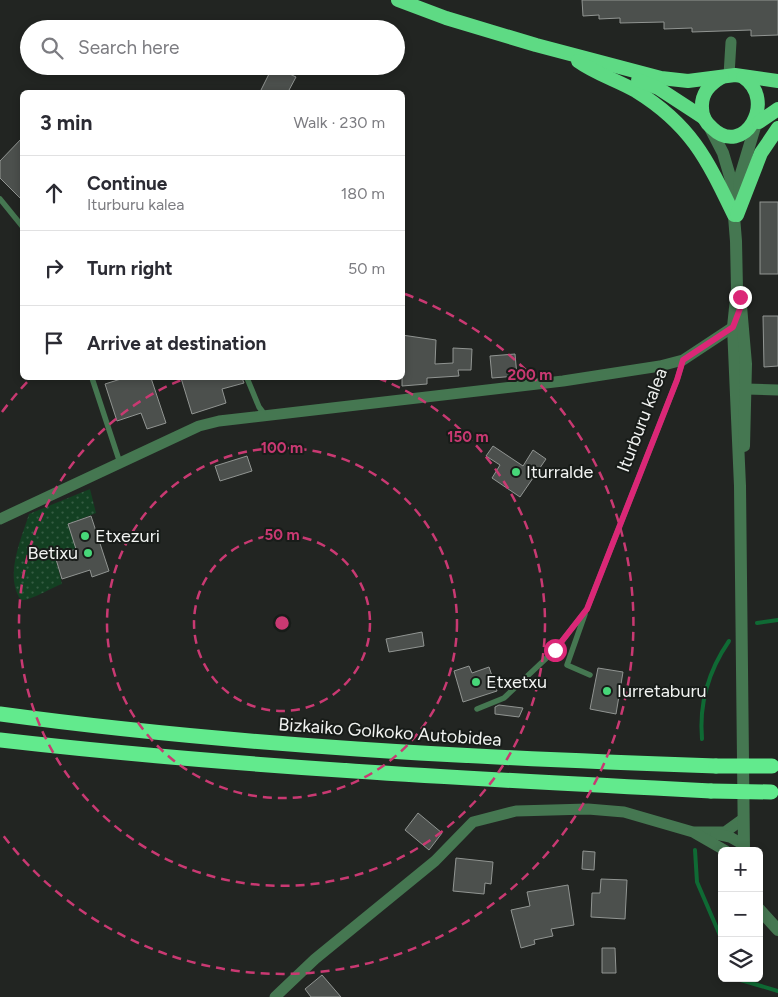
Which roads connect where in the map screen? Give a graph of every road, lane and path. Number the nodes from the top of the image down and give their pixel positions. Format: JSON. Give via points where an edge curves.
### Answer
{"nodes":[{"id":1,"x":398,"y":0,"type":"edge"},
{"id":2,"x":731,"y":42,"type":"dead end"},
{"id":3,"x":572,"y":56,"type":"junction"},
{"id":4,"x":731,"y":76,"type":"junction"},
{"id":5,"x":778,"y":81,"type":"edge"},
{"id":6,"x":778,"y":109,"type":"edge"},
{"id":7,"x":706,"y":121,"type":"junction"},
{"id":8,"x":757,"y":124,"type":"junction"},
{"id":9,"x":778,"y":128,"type":"edge"},
{"id":10,"x":0,"y":199,"type":"edge"},
{"id":11,"x":736,"y":215,"type":"junction"},
{"id":12,"x":20,"y":224,"type":"edge"},
{"id":13,"x":737,"y":289,"type":"junction"},
{"id":14,"x":741,"y":306,"type":"junction"},
{"id":15,"x":733,"y":327,"type":"junction"},
{"id":16,"x":734,"y":345,"type":"junction"},
{"id":17,"x":683,"y":360,"type":"junction"},
{"id":18,"x":93,"y":380,"type":"edge"},
{"id":19,"x":248,"y":380,"type":"edge"},
{"id":20,"x":746,"y":389,"type":"junction"},
{"id":21,"x":778,"y":390,"type":"edge"},
{"id":22,"x":265,"y":415,"type":"junction"},
{"id":23,"x":738,"y":448,"type":"junction"},
{"id":24,"x":120,"y":463,"type":"junction"},
{"id":25,"x":740,"y":486,"type":"junction"},
{"id":26,"x":0,"y":519,"type":"edge"},
{"id":27,"x":587,"y":609,"type":"junction"},
{"id":28,"x":590,"y":675,"type":"dead end"},
{"id":29,"x":477,"y":709,"type":"dead end"},
{"id":30,"x":0,"y":714,"type":"edge"},
{"id":31,"x":0,"y":740,"type":"edge"},
{"id":32,"x":775,"y":766,"type":"edge"},
{"id":33,"x":774,"y":792,"type":"edge"},
{"id":34,"x":743,"y":818,"type":"junction"},
{"id":35,"x":693,"y":832,"type":"junction"},
{"id":36,"x":714,"y":834,"type":"junction"},
{"id":37,"x":741,"y":847,"type":"edge"},
{"id":38,"x":743,"y":847,"type":"edge"},
{"id":39,"x":718,"y":848,"type":"edge"},
{"id":40,"x":763,"y":914,"type":"edge"},
{"id":41,"x":778,"y":930,"type":"edge"},
{"id":42,"x":275,"y":997,"type":"edge"}],
"edges":[{"from":1,"to":3,"type":"highway"},
{"from":2,"to":4,"type":"street"},
{"from":3,"to":4,"type":"highway","via":[[661,78],[688,80]]},
{"from":3,"to":7,"type":"highway","via":[[658,88]]},
{"from":3,"to":11,"type":"highway","via":[[592,71],[653,102],[678,122],[710,166]]},
{"from":4,"to":5,"type":"highway"},
{"from":4,"to":7,"type":"highway","via":[[706,89],[702,108]]},
{"from":4,"to":8,"type":"highway","via":[[750,81],[761,95],[763,104]]},
{"from":6,"to":8,"type":"highway"},
{"from":7,"to":8,"type":"highway","via":[[715,132],[725,136],[741,135]]},
{"from":7,"to":11,"type":"street","via":[[723,153]]},
{"from":8,"to":11,"type":"street","via":[[740,177]]},
{"from":9,"to":11,"type":"highway","via":[[761,152]]},
{"from":10,"to":12,"type":"lane"},
{"from":11,"to":13,"type":"street"},
{"from":13,"to":14,"type":"street"},
{"from":13,"to":15,"type":"street"},
{"from":14,"to":15,"type":"street"},
{"from":14,"to":20,"type":"street"},
{"from":15,"to":16,"type":"street"},
{"from":15,"to":17,"type":"street"},
{"from":16,"to":20,"type":"street","via":[[741,381]]},
{"from":16,"to":23,"type":"street"},
{"from":17,"to":22,"type":"street","name":"Iturburu kalea","via":[[563,381]]},
{"from":17,"to":27,"type":"lane","name":"Iturburu kalea"},
{"from":18,"to":24,"type":"lane"},
{"from":19,"to":22,"type":"lane"},
{"from":20,"to":21,"type":"street"},
{"from":20,"to":23,"type":"street","via":[[741,401]]},
{"from":20,"to":25,"type":"street","via":[[746,436]]},
{"from":22,"to":24,"type":"street","name":"Iturburu kalea","via":[[199,426]]},
{"from":23,"to":25,"type":"street"},
{"from":24,"to":26,"type":"street","name":"Iturburu kalea"},
{"from":25,"to":34,"type":"street"},
{"from":27,"to":28,"type":"lane","name":"Iturburu kalea","via":[[567,666]]},
{"from":27,"to":29,"type":"lane","name":"Iturburu kalea","via":[[555,650],[504,698]]},
{"from":30,"to":32,"type":"highway","name":"Bizkaiko Golkoko Autobidea","bridge":true,"via":[[102,728],[284,744],[536,760]]},
{"from":31,"to":33,"type":"highway","bridge":true,"via":[[299,768]]},
{"from":34,"to":36,"type":"street","via":[[725,832]]},
{"from":34,"to":38,"type":"street"},
{"from":35,"to":36,"type":"street"},
{"from":35,"to":39,"type":"street"},
{"from":35,"to":42,"type":"street","via":[[624,812],[588,809],[516,811],[473,822],[435,861],[315,959]]},
{"from":36,"to":37,"type":"street","via":[[730,837]]},
{"from":40,"to":41,"type":"street"}]}
